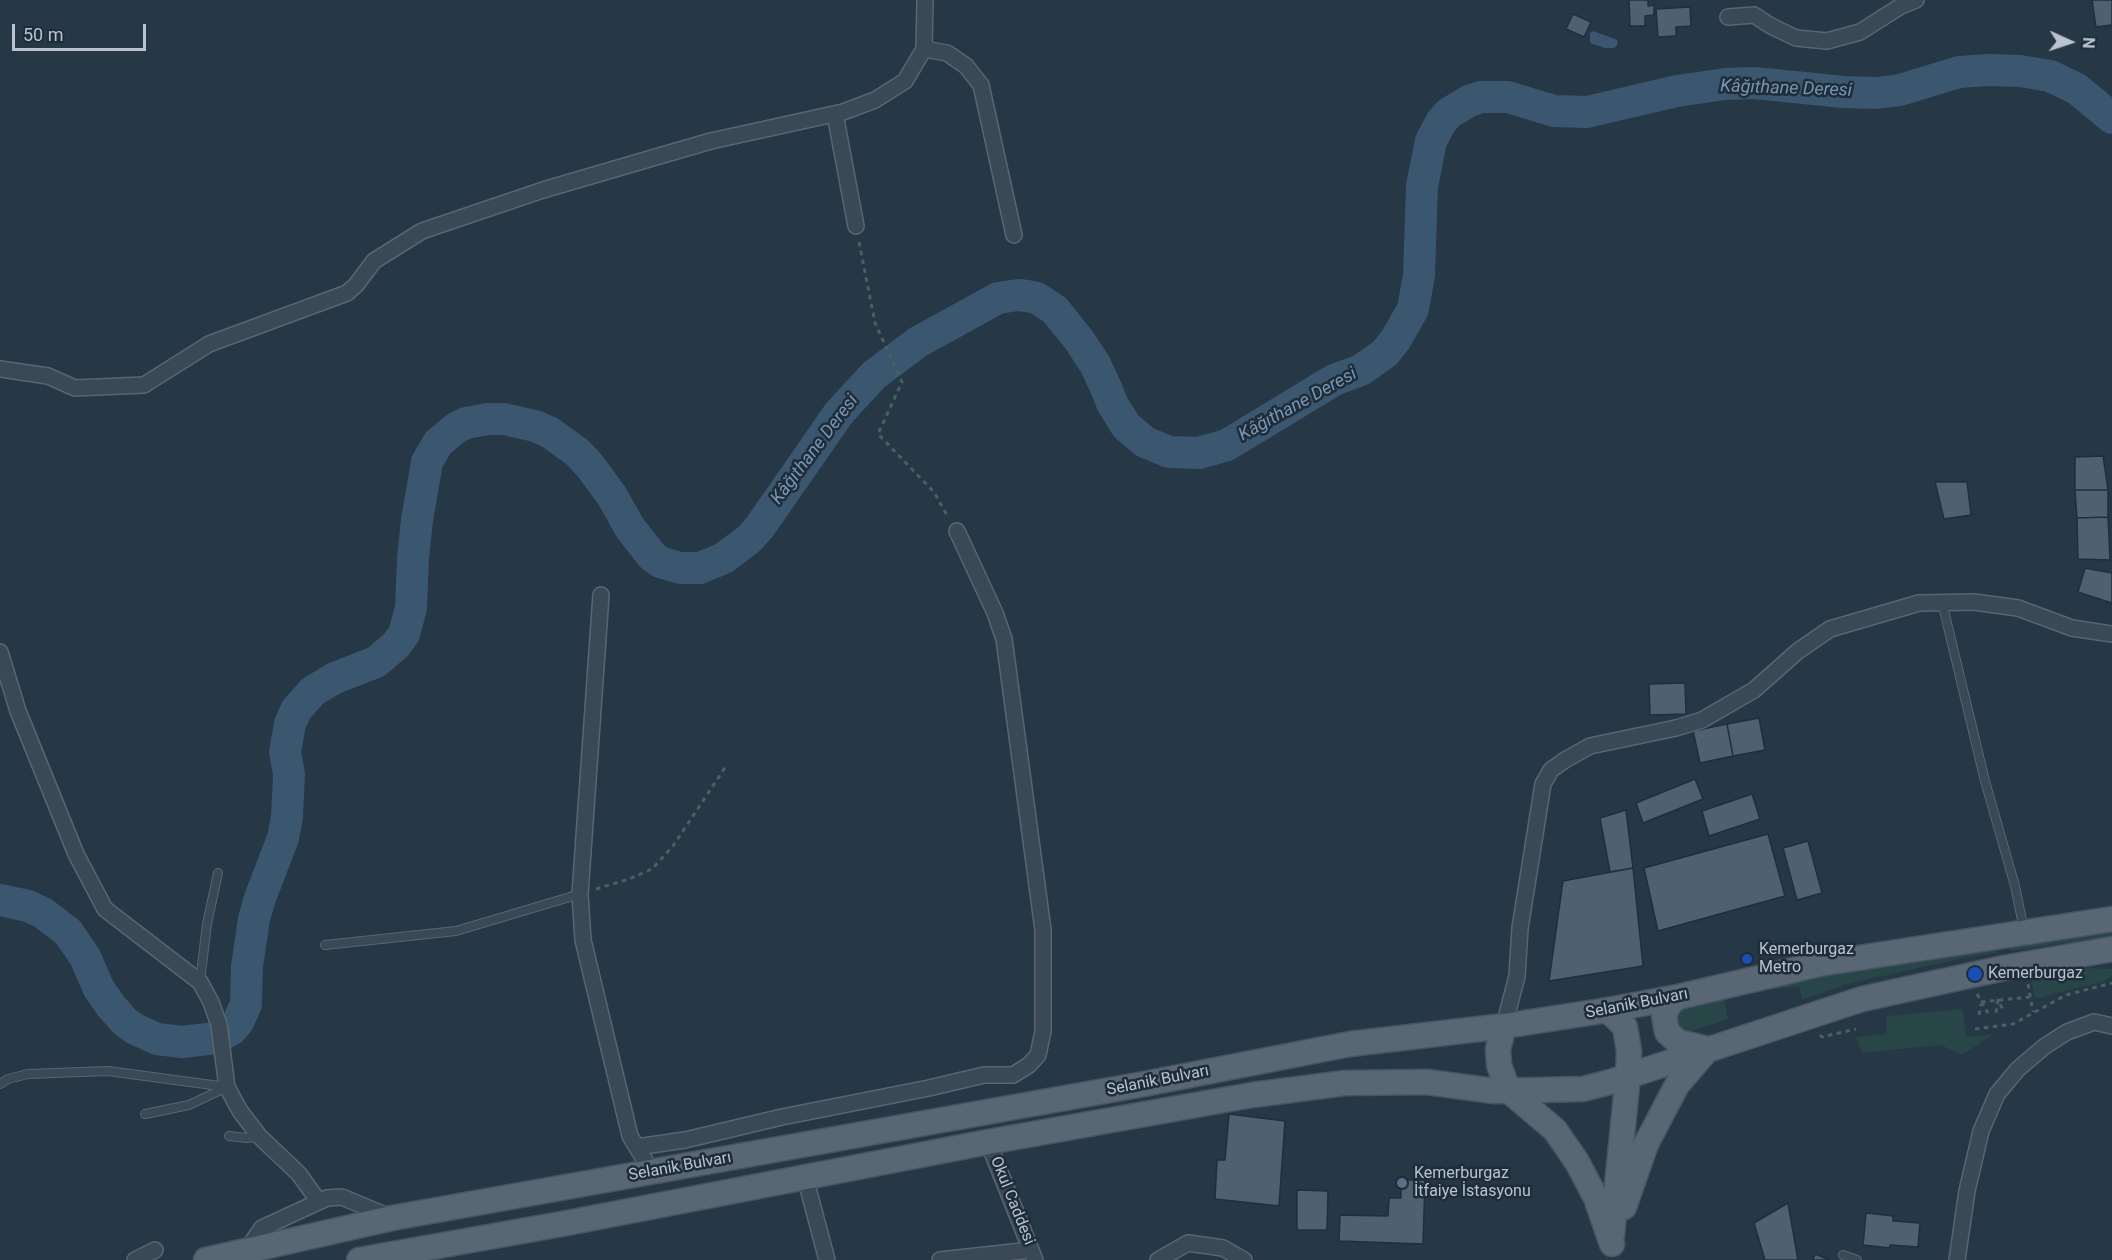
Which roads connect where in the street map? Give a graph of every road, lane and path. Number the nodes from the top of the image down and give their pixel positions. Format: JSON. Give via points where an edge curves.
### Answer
{"nodes":[{"id":1,"x":925,"y":0,"type":"edge"},
{"id":2,"x":1916,"y":0,"type":"edge"},
{"id":3,"x":1728,"y":17,"type":"dead end"},
{"id":4,"x":924,"y":49,"type":"junction"},
{"id":5,"x":835,"y":114,"type":"junction"},
{"id":6,"x":856,"y":226,"type":"joint"},
{"id":7,"x":1014,"y":235,"type":"dead end"},
{"id":8,"x":0,"y":369,"type":"edge"},
{"id":9,"x":957,"y":531,"type":"joint"},
{"id":10,"x":601,"y":595,"type":"dead end"},
{"id":11,"x":1942,"y":602,"type":"junction"},
{"id":12,"x":2112,"y":634,"type":"edge"},
{"id":13,"x":0,"y":652,"type":"edge"},
{"id":14,"x":726,"y":765,"type":"dead end"},
{"id":15,"x":219,"y":873,"type":"dead end"},
{"id":16,"x":580,"y":894,"type":"junction"},
{"id":17,"x":2112,"y":919,"type":"edge"},
{"id":18,"x":2024,"y":933,"type":"junction"},
{"id":19,"x":325,"y":945,"type":"dead end"},
{"id":20,"x":2112,"y":949,"type":"edge"},
{"id":21,"x":2026,"y":976,"type":"dead end"},
{"id":22,"x":200,"y":982,"type":"junction"},
{"id":23,"x":2112,"y":983,"type":"edge"},
{"id":24,"x":1678,"y":997,"type":"junction"},
{"id":25,"x":2030,"y":998,"type":"junction"},
{"id":26,"x":1998,"y":1000,"type":"junction"},
{"id":27,"x":1981,"y":1002,"type":"junction"},
{"id":28,"x":1608,"y":1010,"type":"junction"},
{"id":29,"x":1995,"y":1012,"type":"dead end"},
{"id":30,"x":2004,"y":1012,"type":"dead end"},
{"id":31,"x":2033,"y":1012,"type":"junction"},
{"id":32,"x":1988,"y":1013,"type":"dead end"},
{"id":33,"x":1979,"y":1015,"type":"dead end"},
{"id":34,"x":1504,"y":1026,"type":"junction"},
{"id":35,"x":2112,"y":1026,"type":"edge"},
{"id":36,"x":1975,"y":1029,"type":"dead end"},
{"id":37,"x":1708,"y":1049,"type":"junction"},
{"id":38,"x":1628,"y":1076,"type":"junction"},
{"id":39,"x":0,"y":1084,"type":"edge"},
{"id":40,"x":227,"y":1087,"type":"junction"},
{"id":41,"x":1508,"y":1090,"type":"junction"},
{"id":42,"x":145,"y":1114,"type":"dead end"},
{"id":43,"x":230,"y":1136,"type":"dead end"},
{"id":44,"x":259,"y":1136,"type":"junction"},
{"id":45,"x":988,"y":1142,"type":"junction"},
{"id":46,"x":637,"y":1147,"type":"junction"},
{"id":47,"x":652,"y":1172,"type":"junction"},
{"id":48,"x":805,"y":1177,"type":"junction"},
{"id":49,"x":607,"y":1180,"type":"junction"},
{"id":50,"x":319,"y":1202,"type":"junction"},
{"id":51,"x":614,"y":1214,"type":"junction"},
{"id":52,"x":392,"y":1218,"type":"junction"},
{"id":53,"x":1612,"y":1244,"type":"junction"},
{"id":54,"x":155,"y":1250,"type":"dead end"},
{"id":55,"x":246,"y":1251,"type":"junction"},
{"id":56,"x":1033,"y":1255,"type":"edge"},
{"id":57,"x":1843,"y":1255,"type":"dead end"},
{"id":58,"x":135,"y":1260,"type":"edge"},
{"id":59,"x":206,"y":1260,"type":"edge"},
{"id":60,"x":359,"y":1260,"type":"edge"},
{"id":61,"x":827,"y":1260,"type":"edge"},
{"id":62,"x":940,"y":1260,"type":"edge"},
{"id":63,"x":1158,"y":1260,"type":"edge"},
{"id":64,"x":1244,"y":1260,"type":"edge"},
{"id":65,"x":1857,"y":1260,"type":"edge"},
{"id":66,"x":1957,"y":1260,"type":"edge"}],
"edges":[{"from":1,"to":4,"type":"street"},
{"from":2,"to":3,"type":"street","via":[[1860,32],[1827,41],[1796,38],[1754,15]]},
{"from":4,"to":5,"type":"street","via":[[905,81],[875,100]]},
{"from":4,"to":7,"type":"street","via":[[947,53],[966,66],[981,85]]},
{"from":5,"to":6,"type":"street"},
{"from":5,"to":8,"type":"street","via":[[677,150],[422,231],[374,261],[347,293],[209,344],[144,385],[75,388],[48,376]]},
{"from":6,"to":9,"type":"path","via":[[875,323],[902,382],[878,434],[934,492]]},
{"from":9,"to":46,"type":"street","via":[[1004,639],[1043,930],[1043,1031],[1038,1055],[1013,1075],[984,1075]]},
{"from":10,"to":16,"type":"street"},
{"from":11,"to":12,"type":"street","via":[[2018,608],[2072,628]]},
{"from":11,"to":18,"type":"lane"},
{"from":11,"to":34,"type":"street","via":[[1919,603],[1830,629],[1754,690],[1702,720],[1590,746],[1551,770],[1539,802],[1520,928],[1517,976]]},
{"from":13,"to":22,"type":"street","via":[[18,711],[76,854],[105,909]]},
{"from":14,"to":16,"type":"path","via":[[673,846],[652,869]]},
{"from":15,"to":22,"type":"lane","via":[[207,924]]},
{"from":16,"to":19,"type":"lane","via":[[456,931]]},
{"from":16,"to":46,"type":"street","via":[[583,940],[630,1136]]},
{"from":17,"to":18,"type":"main road","name":"Selanik Bulvarı"},
{"from":18,"to":24,"type":"main road","name":"Selanik Bulvarı","via":[[1819,964]]},
{"from":20,"to":37,"type":"main road","name":"Selanik Bulvarı","via":[[1862,999]]},
{"from":21,"to":25,"type":"path"},
{"from":22,"to":40,"type":"street","via":[[219,1025]]},
{"from":23,"to":31,"type":"path","via":[[2066,995]]},
{"from":24,"to":28,"type":"main road","name":"Selanik Bulvarı"},
{"from":24,"to":37,"type":"main road","via":[[1669,1004],[1664,1016],[1667,1032],[1678,1041]]},
{"from":25,"to":26,"type":"path"},
{"from":25,"to":31,"type":"path"},
{"from":26,"to":27,"type":"path"},
{"from":26,"to":29,"type":"path"},
{"from":26,"to":30,"type":"path"},
{"from":27,"to":32,"type":"path"},
{"from":27,"to":33,"type":"path"},
{"from":28,"to":34,"type":"main road","name":"Selanik Bulvarı"},
{"from":28,"to":38,"type":"main road","via":[[1624,1027],[1629,1051]]},
{"from":31,"to":36,"type":"path","via":[[2013,1024]]},
{"from":34,"to":41,"type":"main road","via":[[1498,1049]]},
{"from":34,"to":47,"type":"main road","name":"Selanik Bulvarı","via":[[1350,1044]]},
{"from":35,"to":66,"type":"street","via":[[2094,1022],[2067,1032],[2018,1069],[1997,1094],[1981,1131]]},
{"from":37,"to":38,"type":"main road","name":"Selanik Bulvarı"},
{"from":37,"to":53,"type":"main road","via":[[1677,1085],[1646,1144]]},
{"from":38,"to":41,"type":"main road","name":"Selanik Bulvarı","via":[[1583,1089]]},
{"from":38,"to":53,"type":"main road"},
{"from":39,"to":40,"type":"lane","via":[[28,1074],[108,1071]]},
{"from":40,"to":42,"type":"lane","via":[[189,1105]]},
{"from":40,"to":44,"type":"street"},
{"from":41,"to":45,"type":"main road","name":"Selanik Bulvarı","via":[[1427,1082],[1345,1083],[1252,1095]]},
{"from":41,"to":53,"type":"main road","via":[[1556,1130],[1596,1198]]},
{"from":43,"to":44,"type":"lane"},
{"from":44,"to":50,"type":"street","via":[[299,1174]]},
{"from":45,"to":48,"type":"main road","name":"Selanik Bulvarı"},
{"from":45,"to":56,"type":"street","name":"Okul Caddesi"},
{"from":46,"to":47,"type":"street"},
{"from":47,"to":49,"type":"main road","name":"Selanik Bulvarı"},
{"from":48,"to":51,"type":"main road","name":"Selanik Bulvarı"},
{"from":48,"to":61,"type":"street"},
{"from":49,"to":51,"type":"main road"},
{"from":49,"to":52,"type":"main road","name":"Selanik Bulvarı"},
{"from":50,"to":52,"type":"street","via":[[342,1197]]},
{"from":50,"to":55,"type":"street","via":[[262,1228]]},
{"from":51,"to":60,"type":"main road","name":"Selanik Bulvarı"},
{"from":52,"to":55,"type":"main road","name":"Selanik Bulvarı"},
{"from":54,"to":58,"type":"street"},
{"from":55,"to":59,"type":"main road","name":"Selanik Bulvarı"},
{"from":56,"to":62,"type":"street"},
{"from":57,"to":65,"type":"lane"},
{"from":63,"to":64,"type":"street","via":[[1188,1243],[1223,1248]]}]}
